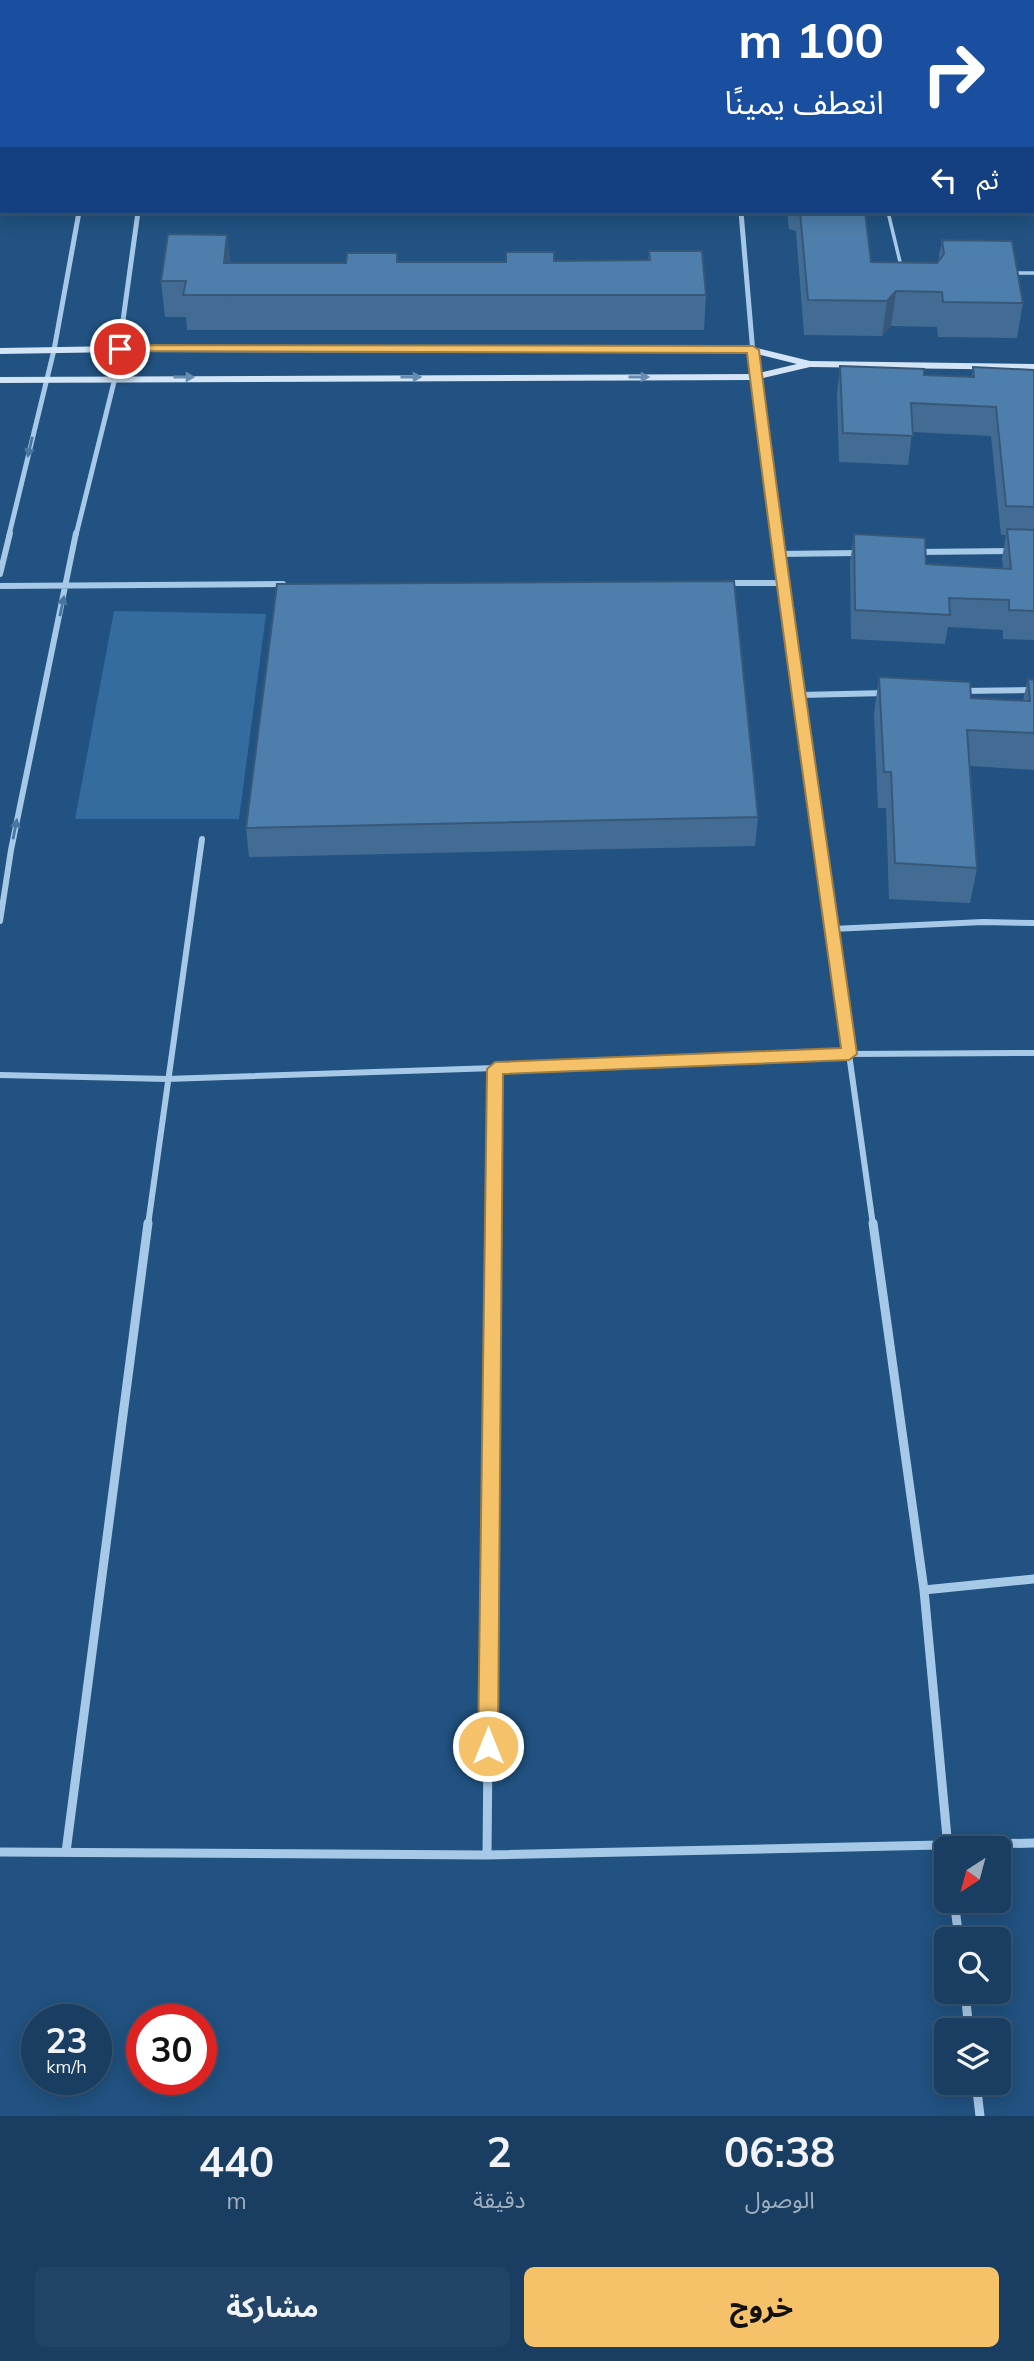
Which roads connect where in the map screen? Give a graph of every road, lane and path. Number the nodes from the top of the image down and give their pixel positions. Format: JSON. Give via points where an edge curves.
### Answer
{"nodes":[{"id":1,"x":79,"y":214,"type":"edge"},
{"id":2,"x":138,"y":214,"type":"edge"},
{"id":3,"x":741,"y":214,"type":"edge"},
{"id":4,"x":888,"y":214,"type":"edge"},
{"id":5,"x":906,"y":270,"type":"edge"},
{"id":6,"x":1008,"y":272,"type":"edge"},
{"id":7,"x":1034,"y":272,"type":"edge"},
{"id":8,"x":120,"y":349,"type":"junction"},
{"id":9,"x":54,"y":350,"type":"junction"},
{"id":10,"x":753,"y":350,"type":"junction"},
{"id":11,"x":0,"y":351,"type":"edge"},
{"id":12,"x":810,"y":364,"type":"junction"},
{"id":13,"x":1034,"y":367,"type":"edge"},
{"id":14,"x":755,"y":377,"type":"junction"},
{"id":15,"x":116,"y":378,"type":"junction"},
{"id":16,"x":0,"y":380,"type":"edge"},
{"id":17,"x":46,"y":380,"type":"junction"},
{"id":18,"x":1020,"y":551,"type":"edge"},
{"id":19,"x":872,"y":552,"type":"edge"},
{"id":20,"x":912,"y":552,"type":"edge"},
{"id":21,"x":777,"y":554,"type":"junction"},
{"id":22,"x":0,"y":574,"type":"edge"},
{"id":23,"x":712,"y":583,"type":"edge"},
{"id":24,"x":781,"y":583,"type":"junction"},
{"id":25,"x":67,"y":584,"type":"junction"},
{"id":26,"x":287,"y":584,"type":"edge"},
{"id":27,"x":0,"y":586,"type":"edge"},
{"id":28,"x":1034,"y":690,"type":"edge"},
{"id":29,"x":951,"y":692,"type":"edge"},
{"id":30,"x":896,"y":693,"type":"edge"},
{"id":31,"x":800,"y":695,"type":"junction"},
{"id":32,"x":202,"y":839,"type":"dead end"},
{"id":33,"x":0,"y":920,"type":"edge"},
{"id":34,"x":1034,"y":923,"type":"edge"},
{"id":35,"x":832,"y":929,"type":"junction"},
{"id":36,"x":1034,"y":1053,"type":"edge"},
{"id":37,"x":849,"y":1054,"type":"junction"},
{"id":38,"x":495,"y":1069,"type":"junction"},
{"id":39,"x":0,"y":1075,"type":"edge"},
{"id":40,"x":167,"y":1079,"type":"junction"},
{"id":41,"x":1034,"y":1579,"type":"edge"},
{"id":42,"x":924,"y":1590,"type":"junction"},
{"id":43,"x":946,"y":1836,"type":"edge"},
{"id":44,"x":1034,"y":1843,"type":"edge"},
{"id":45,"x":1012,"y":1844,"type":"edge"},
{"id":46,"x":934,"y":1847,"type":"edge"},
{"id":47,"x":0,"y":1852,"type":"edge"},
{"id":48,"x":66,"y":1852,"type":"junction"},
{"id":49,"x":487,"y":1855,"type":"junction"},
{"id":50,"x":978,"y":2095,"type":"edge"},
{"id":51,"x":980,"y":2116,"type":"edge"}],
"edges":[{"from":1,"to":9,"type":"street"},
{"from":2,"to":8,"type":"street"},
{"from":3,"to":10,"type":"street"},
{"from":4,"to":5,"type":"lane","via":[[900,265]]},
{"from":6,"to":7,"type":"lane"},
{"from":8,"to":9,"type":"street"},
{"from":8,"to":10,"type":"street"},
{"from":8,"to":15,"type":"street"},
{"from":9,"to":11,"type":"street"},
{"from":9,"to":17,"type":"street"},
{"from":10,"to":12,"type":"street"},
{"from":10,"to":14,"type":"street"},
{"from":12,"to":13,"type":"street"},
{"from":12,"to":14,"type":"street"},
{"from":15,"to":14,"type":"street","one_way":true},
{"from":14,"to":21,"type":"street"},
{"from":15,"to":17,"type":"street"},
{"from":15,"to":25,"type":"street","via":[[80,510]]},
{"from":16,"to":17,"type":"street"},
{"from":17,"to":22,"type":"street","one_way":true},
{"from":18,"to":20,"type":"street"},
{"from":19,"to":21,"type":"street"},
{"from":21,"to":24,"type":"street"},
{"from":23,"to":24,"type":"street"},
{"from":24,"to":31,"type":"street"},
{"from":25,"to":26,"type":"street"},
{"from":25,"to":27,"type":"street"},
{"from":33,"to":25,"type":"street","one_way":true},
{"from":28,"to":29,"type":"street"},
{"from":30,"to":31,"type":"street"},
{"from":31,"to":35,"type":"street"},
{"from":32,"to":40,"type":"street"},
{"from":34,"to":35,"type":"street"},
{"from":35,"to":37,"type":"street"},
{"from":36,"to":37,"type":"street"},
{"from":37,"to":38,"type":"street"},
{"from":37,"to":42,"type":"street"},
{"from":38,"to":40,"type":"street"},
{"from":38,"to":49,"type":"street"},
{"from":39,"to":40,"type":"street"},
{"from":40,"to":48,"type":"street"},
{"from":41,"to":42,"type":"street"},
{"from":42,"to":43,"type":"street"},
{"from":44,"to":45,"type":"street"},
{"from":46,"to":49,"type":"street"},
{"from":47,"to":48,"type":"street"},
{"from":48,"to":49,"type":"street"},
{"from":50,"to":51,"type":"street"}]}
